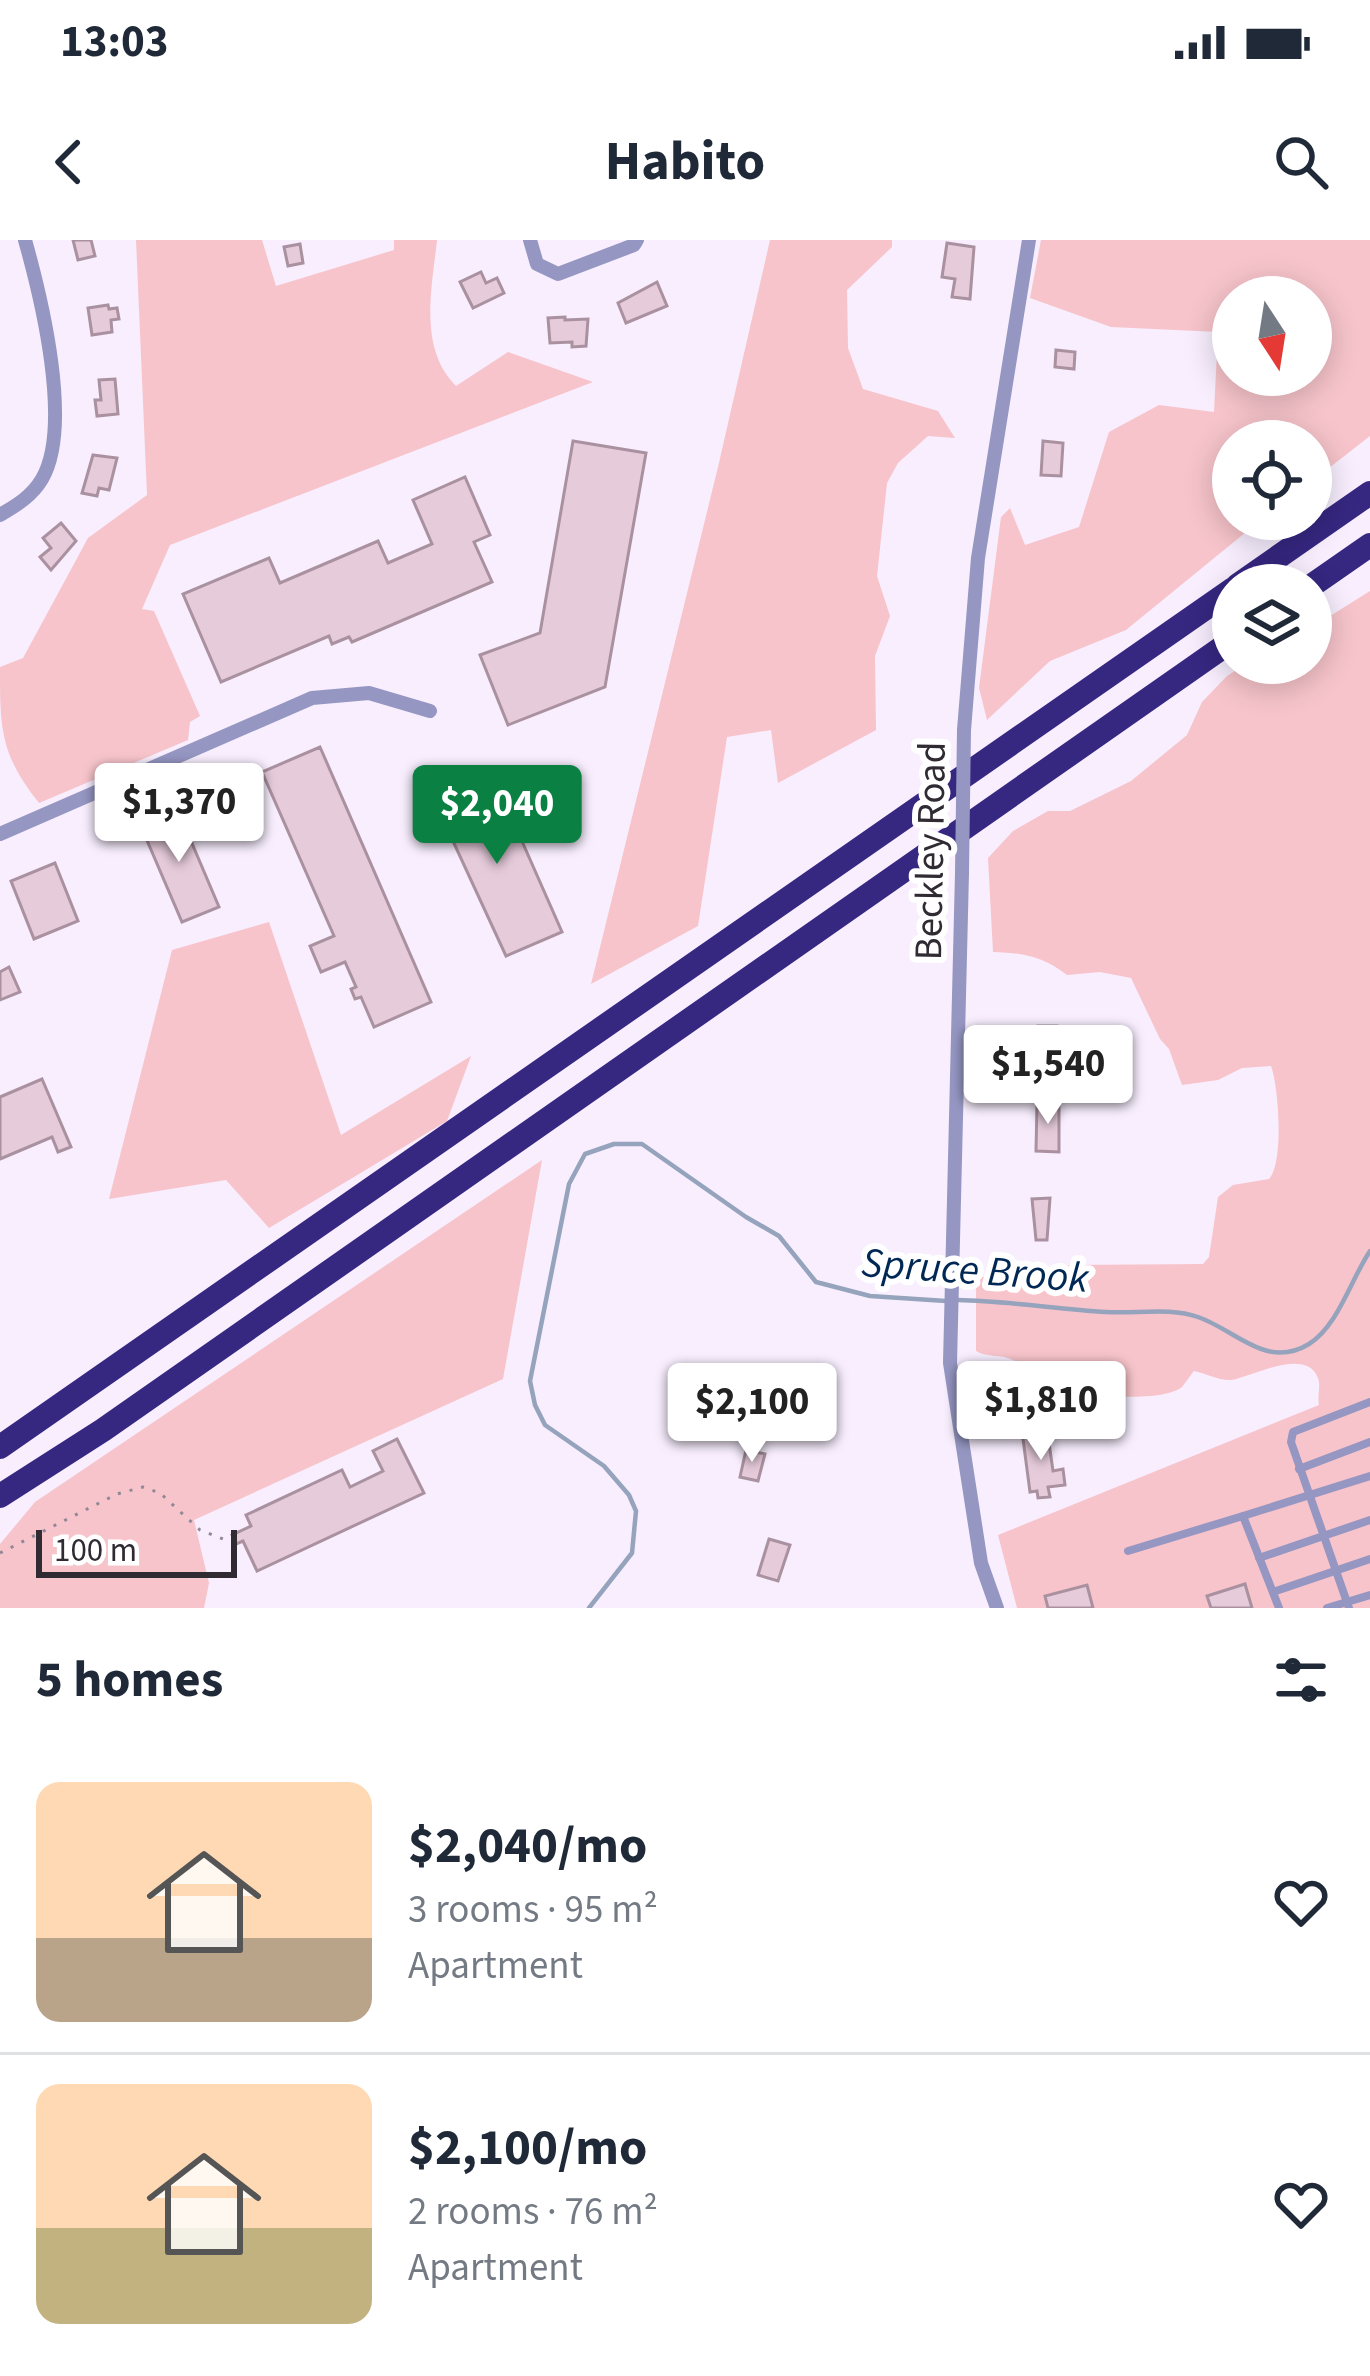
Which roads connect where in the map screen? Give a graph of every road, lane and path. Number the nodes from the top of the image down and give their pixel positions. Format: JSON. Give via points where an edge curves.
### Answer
{"nodes":[{"id":1,"x":25,"y":240,"type":"edge"},
{"id":2,"x":530,"y":240,"type":"edge"},
{"id":3,"x":637,"y":240,"type":"edge"},
{"id":4,"x":1029,"y":240,"type":"edge"},
{"id":5,"x":1370,"y":493,"type":"edge"},
{"id":6,"x":0,"y":514,"type":"edge"},
{"id":7,"x":1370,"y":544,"type":"edge"},
{"id":8,"x":1269,"y":564,"type":"edge"},
{"id":9,"x":1332,"y":571,"type":"edge"},
{"id":10,"x":1212,"y":604,"type":"edge"},
{"id":11,"x":1212,"y":655,"type":"edge"},
{"id":12,"x":430,"y":711,"type":"dead end"},
{"id":13,"x":0,"y":835,"type":"edge"},
{"id":14,"x":1370,"y":1402,"type":"edge"},
{"id":15,"x":1370,"y":1442,"type":"edge"},
{"id":16,"x":0,"y":1447,"type":"edge"},
{"id":17,"x":1299,"y":1469,"type":"junction"},
{"id":18,"x":1370,"y":1476,"type":"edge"},
{"id":19,"x":0,"y":1496,"type":"edge"},
{"id":20,"x":1307,"y":1497,"type":"junction"},
{"id":21,"x":1243,"y":1516,"type":"junction"},
{"id":22,"x":1370,"y":1520,"type":"edge"},
{"id":23,"x":1323,"y":1536,"type":"junction"},
{"id":24,"x":223,"y":1539,"type":"dead end"},
{"id":25,"x":1128,"y":1551,"type":"dead end"},
{"id":26,"x":0,"y":1553,"type":"edge"},
{"id":27,"x":1259,"y":1558,"type":"junction"},
{"id":28,"x":1370,"y":1559,"type":"edge"},
{"id":29,"x":1336,"y":1570,"type":"junction"},
{"id":30,"x":1273,"y":1592,"type":"junction"},
{"id":31,"x":1370,"y":1595,"type":"edge"},
{"id":32,"x":1347,"y":1605,"type":"edge"},
{"id":33,"x":997,"y":1608,"type":"edge"},
{"id":34,"x":1279,"y":1608,"type":"edge"},
{"id":35,"x":1327,"y":1608,"type":"edge"}],
"edges":[{"from":1,"to":6,"type":"street","via":[[51,365],[53,450],[26,499]]},
{"from":2,"to":3,"type":"street","via":[[537,264],[558,274]]},
{"from":4,"to":33,"type":"street","name":"Beckley Road","bridge":true,"via":[[978,558],[964,730],[950,1363]]},
{"from":5,"to":8,"type":"highway"},
{"from":7,"to":9,"type":"highway"},
{"from":10,"to":16,"type":"highway"},
{"from":11,"to":19,"type":"highway"},
{"from":12,"to":13,"type":"street","via":[[369,693],[312,698]]},
{"from":14,"to":17,"type":"lane","via":[[1293,1432]]},
{"from":15,"to":17,"type":"lane"},
{"from":17,"to":20,"type":"lane"},
{"from":18,"to":20,"type":"lane"},
{"from":20,"to":21,"type":"lane"},
{"from":20,"to":23,"type":"lane"},
{"from":21,"to":25,"type":"lane"},
{"from":21,"to":27,"type":"lane"},
{"from":22,"to":23,"type":"lane"},
{"from":23,"to":27,"type":"lane"},
{"from":23,"to":29,"type":"lane"},
{"from":24,"to":26,"type":"path","via":[[143,1487]]},
{"from":27,"to":30,"type":"lane"},
{"from":28,"to":29,"type":"lane"},
{"from":29,"to":30,"type":"lane"},
{"from":29,"to":32,"type":"lane"},
{"from":30,"to":34,"type":"lane"},
{"from":31,"to":32,"type":"lane"},
{"from":32,"to":35,"type":"lane"}]}
